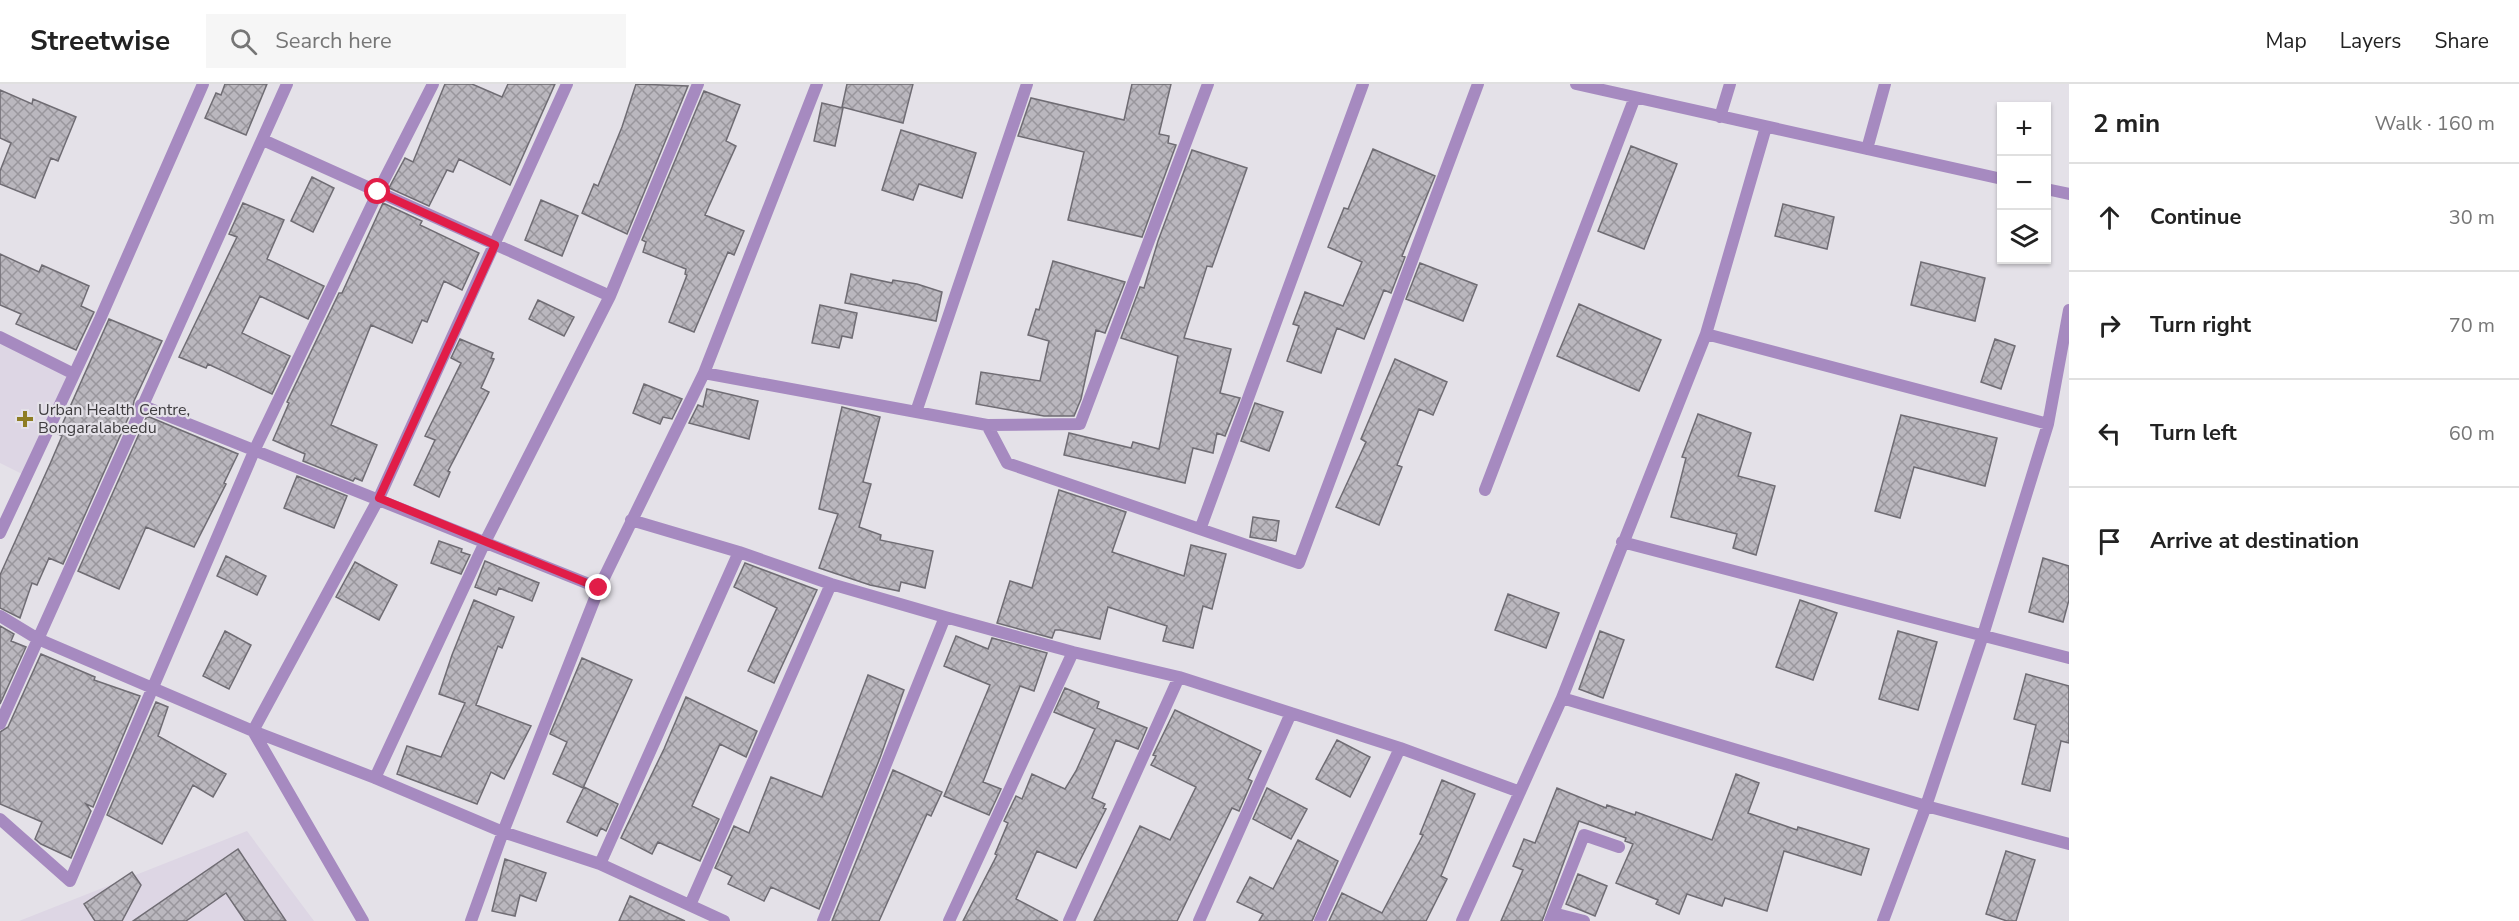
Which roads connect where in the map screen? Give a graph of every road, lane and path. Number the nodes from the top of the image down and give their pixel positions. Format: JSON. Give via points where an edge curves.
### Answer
{"nodes":[{"id":1,"x":203,"y":84,"type":"edge"},
{"id":2,"x":287,"y":84,"type":"edge"},
{"id":3,"x":433,"y":84,"type":"edge"},
{"id":4,"x":567,"y":84,"type":"edge"},
{"id":5,"x":698,"y":84,"type":"edge"},
{"id":6,"x":817,"y":84,"type":"edge"},
{"id":7,"x":1027,"y":84,"type":"edge"},
{"id":8,"x":1208,"y":84,"type":"edge"},
{"id":9,"x":1363,"y":84,"type":"edge"},
{"id":10,"x":1478,"y":84,"type":"edge"},
{"id":11,"x":1576,"y":84,"type":"edge"},
{"id":12,"x":1730,"y":84,"type":"edge"},
{"id":13,"x":1885,"y":84,"type":"edge"},
{"id":14,"x":1635,"y":97,"type":"junction"},
{"id":15,"x":1720,"y":117,"type":"junction"},
{"id":16,"x":1766,"y":127,"type":"junction"},
{"id":17,"x":264,"y":140,"type":"junction"},
{"id":18,"x":1867,"y":149,"type":"junction"},
{"id":19,"x":1997,"y":178,"type":"edge"},
{"id":20,"x":2051,"y":190,"type":"edge"},
{"id":21,"x":378,"y":192,"type":"junction"},
{"id":22,"x":2069,"y":194,"type":"edge"},
{"id":23,"x":495,"y":245,"type":"junction"},
{"id":24,"x":610,"y":296,"type":"junction"},
{"id":25,"x":2069,"y":310,"type":"edge"},
{"id":26,"x":1706,"y":334,"type":"junction"},
{"id":27,"x":0,"y":337,"type":"edge"},
{"id":28,"x":704,"y":373,"type":"junction"},
{"id":29,"x":74,"y":374,"type":"junction"},
{"id":30,"x":141,"y":405,"type":"junction"},
{"id":31,"x":916,"y":412,"type":"junction"},
{"id":32,"x":2048,"y":424,"type":"junction"},
{"id":33,"x":987,"y":425,"type":"junction"},
{"id":34,"x":255,"y":449,"type":"junction"},
{"id":35,"x":1485,"y":490,"type":"dead end"},
{"id":36,"x":379,"y":498,"type":"junction"},
{"id":37,"x":632,"y":520,"type":"junction"},
{"id":38,"x":1201,"y":527,"type":"junction"},
{"id":39,"x":0,"y":532,"type":"edge"},
{"id":40,"x":484,"y":542,"type":"junction"},
{"id":41,"x":1622,"y":542,"type":"junction"},
{"id":42,"x":739,"y":552,"type":"junction"},
{"id":43,"x":831,"y":584,"type":"junction"},
{"id":44,"x":599,"y":588,"type":"junction"},
{"id":45,"x":0,"y":616,"type":"edge"},
{"id":46,"x":945,"y":617,"type":"junction"},
{"id":47,"x":1983,"y":635,"type":"junction"},
{"id":48,"x":38,"y":639,"type":"junction"},
{"id":49,"x":1073,"y":652,"type":"junction"},
{"id":50,"x":2069,"y":658,"type":"edge"},
{"id":51,"x":1179,"y":677,"type":"junction"},
{"id":52,"x":151,"y":689,"type":"junction"},
{"id":53,"x":1562,"y":698,"type":"junction"},
{"id":54,"x":1291,"y":713,"type":"junction"},
{"id":55,"x":0,"y":724,"type":"edge"},
{"id":56,"x":253,"y":731,"type":"junction"},
{"id":57,"x":1400,"y":748,"type":"junction"},
{"id":58,"x":375,"y":778,"type":"junction"},
{"id":59,"x":1520,"y":792,"type":"junction"},
{"id":60,"x":1926,"y":806,"type":"junction"},
{"id":61,"x":0,"y":819,"type":"edge"},
{"id":62,"x":503,"y":832,"type":"junction"},
{"id":63,"x":2069,"y":844,"type":"edge"},
{"id":64,"x":1620,"y":847,"type":"dead end"},
{"id":65,"x":600,"y":864,"type":"junction"},
{"id":66,"x":690,"y":905,"type":"junction"},
{"id":67,"x":1552,"y":917,"type":"edge"},
{"id":68,"x":709,"y":918,"type":"edge"},
{"id":69,"x":363,"y":921,"type":"edge"},
{"id":70,"x":471,"y":921,"type":"edge"},
{"id":71,"x":724,"y":921,"type":"edge"},
{"id":72,"x":823,"y":921,"type":"edge"},
{"id":73,"x":949,"y":921,"type":"edge"},
{"id":74,"x":1069,"y":921,"type":"edge"},
{"id":75,"x":1199,"y":921,"type":"edge"},
{"id":76,"x":1320,"y":921,"type":"edge"},
{"id":77,"x":1462,"y":921,"type":"edge"},
{"id":78,"x":1584,"y":921,"type":"edge"},
{"id":79,"x":1883,"y":921,"type":"edge"}],
"edges":[{"from":1,"to":29,"type":"street"},
{"from":2,"to":17,"type":"street"},
{"from":3,"to":21,"type":"street"},
{"from":4,"to":23,"type":"street"},
{"from":5,"to":24,"type":"street"},
{"from":6,"to":28,"type":"street"},
{"from":7,"to":31,"type":"street"},
{"from":8,"to":33,"type":"street","via":[[1080,424]]},
{"from":9,"to":38,"type":"street"},
{"from":10,"to":38,"type":"street","via":[[1299,563]]},
{"from":11,"to":14,"type":"street"},
{"from":12,"to":15,"type":"street"},
{"from":13,"to":18,"type":"street"},
{"from":14,"to":15,"type":"street"},
{"from":14,"to":35,"type":"street"},
{"from":15,"to":16,"type":"street"},
{"from":16,"to":18,"type":"street"},
{"from":16,"to":26,"type":"street"},
{"from":17,"to":21,"type":"street"},
{"from":17,"to":30,"type":"street"},
{"from":18,"to":19,"type":"street"},
{"from":20,"to":22,"type":"street"},
{"from":21,"to":23,"type":"street"},
{"from":21,"to":34,"type":"street"},
{"from":23,"to":24,"type":"street"},
{"from":23,"to":36,"type":"street"},
{"from":24,"to":40,"type":"street"},
{"from":25,"to":32,"type":"street"},
{"from":26,"to":32,"type":"street"},
{"from":26,"to":41,"type":"street"},
{"from":27,"to":29,"type":"street"},
{"from":28,"to":31,"type":"street"},
{"from":28,"to":37,"type":"street"},
{"from":29,"to":39,"type":"street"},
{"from":30,"to":34,"type":"street"},
{"from":30,"to":48,"type":"street"},
{"from":31,"to":33,"type":"street"},
{"from":32,"to":47,"type":"street"},
{"from":33,"to":38,"type":"street","via":[[1008,462]]},
{"from":34,"to":36,"type":"street"},
{"from":34,"to":52,"type":"street"},
{"from":36,"to":40,"type":"street"},
{"from":36,"to":56,"type":"street"},
{"from":37,"to":42,"type":"street"},
{"from":37,"to":44,"type":"street"},
{"from":40,"to":44,"type":"street"},
{"from":40,"to":58,"type":"street"},
{"from":41,"to":47,"type":"street"},
{"from":41,"to":53,"type":"street"},
{"from":42,"to":43,"type":"street"},
{"from":42,"to":65,"type":"street"},
{"from":43,"to":46,"type":"street"},
{"from":43,"to":66,"type":"street"},
{"from":44,"to":62,"type":"street"},
{"from":45,"to":48,"type":"street"},
{"from":46,"to":49,"type":"street"},
{"from":46,"to":72,"type":"street"},
{"from":47,"to":50,"type":"street"},
{"from":47,"to":60,"type":"street"},
{"from":48,"to":52,"type":"street"},
{"from":48,"to":55,"type":"street"},
{"from":49,"to":51,"type":"street"},
{"from":49,"to":73,"type":"street"},
{"from":51,"to":54,"type":"street"},
{"from":51,"to":74,"type":"street"},
{"from":52,"to":56,"type":"street"},
{"from":52,"to":61,"type":"street","via":[[70,881]]},
{"from":53,"to":59,"type":"street"},
{"from":53,"to":60,"type":"street"},
{"from":54,"to":57,"type":"street"},
{"from":54,"to":75,"type":"street"},
{"from":56,"to":58,"type":"street"},
{"from":56,"to":69,"type":"street"},
{"from":57,"to":59,"type":"street"},
{"from":57,"to":76,"type":"street"},
{"from":58,"to":62,"type":"street"},
{"from":59,"to":77,"type":"street"},
{"from":60,"to":63,"type":"street"},
{"from":60,"to":79,"type":"street"},
{"from":62,"to":65,"type":"street"},
{"from":62,"to":70,"type":"street"},
{"from":64,"to":67,"type":"street","via":[[1584,835]]},
{"from":65,"to":66,"type":"street"},
{"from":66,"to":68,"type":"street"},
{"from":67,"to":78,"type":"street"},
{"from":68,"to":71,"type":"street"}]}
